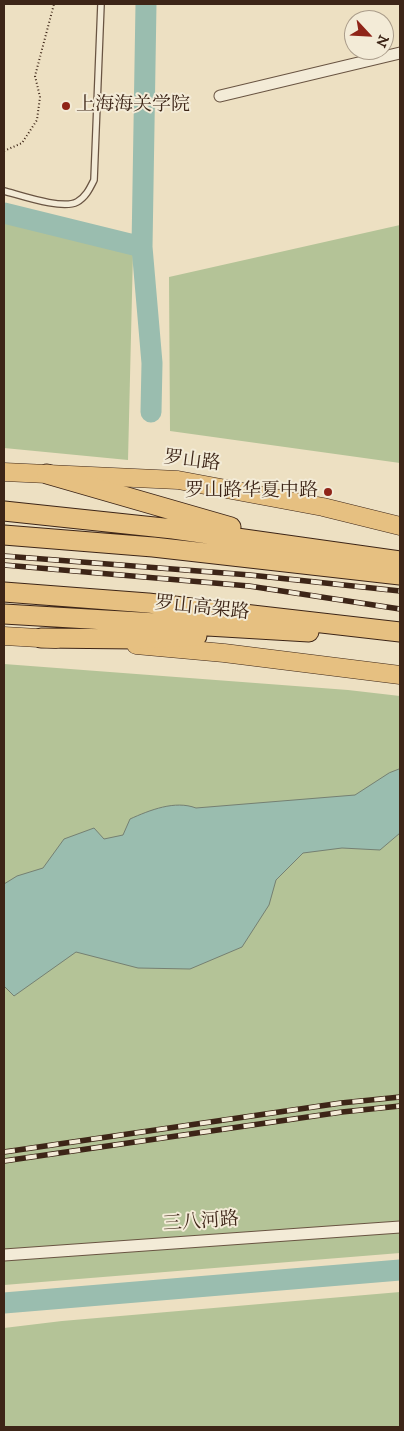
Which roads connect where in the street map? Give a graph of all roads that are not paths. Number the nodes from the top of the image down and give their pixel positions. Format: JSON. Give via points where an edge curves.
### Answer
{"nodes":[{"id":1,"x":101,"y":4,"type":"edge"},
{"id":2,"x":400,"y":53,"type":"edge"},
{"id":3,"x":220,"y":96,"type":"dead end"},
{"id":4,"x":4,"y":191,"type":"edge"},
{"id":5,"x":4,"y":472,"type":"edge"},
{"id":6,"x":47,"y":474,"type":"junction"},
{"id":7,"x":4,"y":510,"type":"edge"},
{"id":8,"x":400,"y":526,"type":"edge"},
{"id":9,"x":4,"y":535,"type":"edge"},
{"id":10,"x":325,"y":550,"type":"junction"},
{"id":11,"x":400,"y":561,"type":"edge"},
{"id":12,"x":400,"y":575,"type":"edge"},
{"id":13,"x":4,"y":592,"type":"edge"},
{"id":14,"x":4,"y":614,"type":"edge"},
{"id":15,"x":400,"y":632,"type":"edge"},
{"id":16,"x":344,"y":634,"type":"junction"},
{"id":17,"x":4,"y":636,"type":"edge"},
{"id":18,"x":41,"y":638,"type":"junction"},
{"id":19,"x":400,"y":641,"type":"edge"},
{"id":20,"x":400,"y":675,"type":"edge"},
{"id":21,"x":400,"y":1227,"type":"edge"},
{"id":22,"x":4,"y":1255,"type":"edge"}],
"edges":[{"from":1,"to":4,"type":"lane","via":[[94,180],[88,192],[77,202],[59,204]]},
{"from":2,"to":3,"type":"street"},
{"from":5,"to":6,"type":"main road","name":"罗山路"},
{"from":6,"to":8,"type":"main road","name":"罗山路","via":[[178,480],[323,507]]},
{"from":6,"to":10,"type":"highway","via":[[265,537]]},
{"from":7,"to":10,"type":"highway","via":[[173,528]]},
{"from":9,"to":12,"type":"highway","via":[[152,547]]},
{"from":10,"to":11,"type":"highway"},
{"from":13,"to":15,"type":"highway","name":"罗山高架路","via":[[148,603]]},
{"from":14,"to":16,"type":"highway"},
{"from":16,"to":18,"type":"highway"},
{"from":16,"to":19,"type":"highway"},
{"from":17,"to":18,"type":"main road"},
{"from":18,"to":20,"type":"main road","via":[[224,653]]},
{"from":21,"to":22,"type":"street","name":"三八河路"}]}
